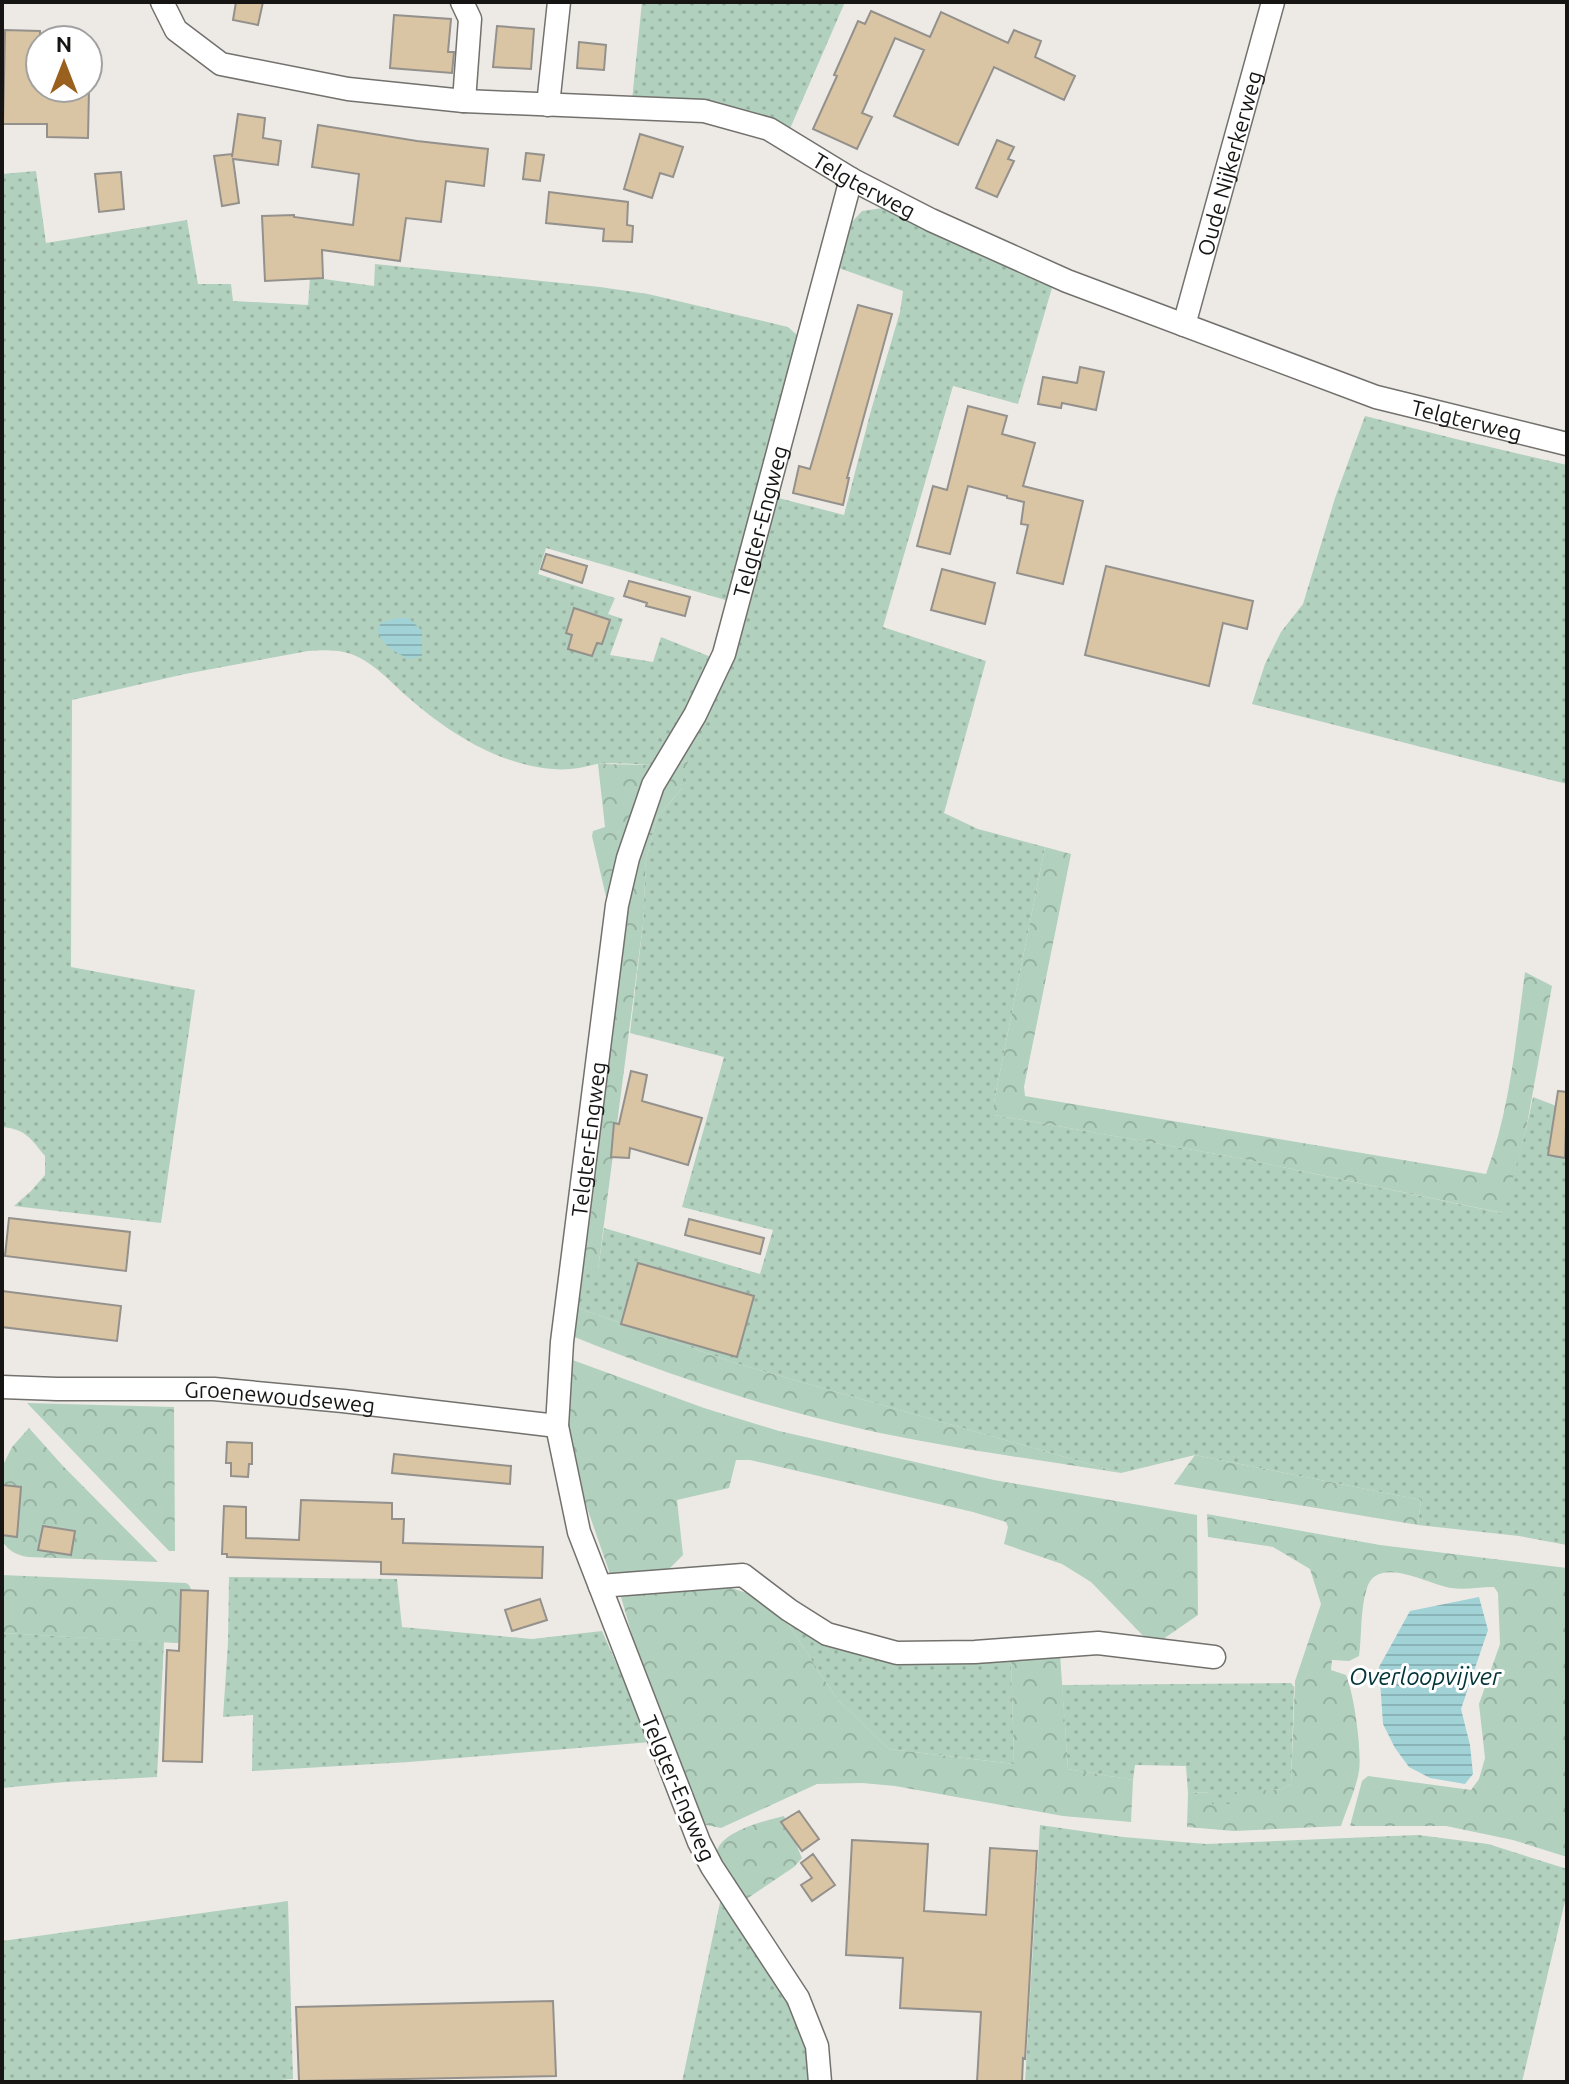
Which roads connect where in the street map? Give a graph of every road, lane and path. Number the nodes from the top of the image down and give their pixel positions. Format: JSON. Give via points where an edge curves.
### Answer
{"nodes":[{"id":1,"x":162,"y":2,"type":"edge"},
{"id":2,"x":462,"y":2,"type":"edge"},
{"id":3,"x":559,"y":2,"type":"edge"},
{"id":4,"x":1273,"y":2,"type":"edge"},
{"id":5,"x":464,"y":101,"type":"junction"},
{"id":6,"x":548,"y":105,"type":"junction"},
{"id":7,"x":851,"y":179,"type":"junction"},
{"id":8,"x":1184,"y":325,"type":"junction"},
{"id":9,"x":1567,"y":444,"type":"edge"},
{"id":10,"x":2,"y":1387,"type":"edge"},
{"id":11,"x":557,"y":1426,"type":"junction"},
{"id":12,"x":600,"y":1586,"type":"junction"},
{"id":13,"x":1214,"y":1657,"type":"dead end"},
{"id":14,"x":820,"y":2082,"type":"edge"}],
"edges":[{"from":1,"to":5,"type":"street","name":"Telgterweg","via":[[176,30],[221,64],[348,89]]},
{"from":2,"to":5,"type":"street","via":[[470,19]]},
{"from":3,"to":6,"type":"street"},
{"from":4,"to":8,"type":"street","name":"Oude Nijkerkerweg"},
{"from":5,"to":6,"type":"street","name":"Telgterweg"},
{"from":6,"to":7,"type":"street","name":"Telgterweg","via":[[704,111],[769,129]]},
{"from":7,"to":8,"type":"street","name":"Telgterweg","via":[[1067,281]]},
{"from":7,"to":11,"type":"street","name":"Telgter-Engweg","via":[[724,654],[653,785],[625,870],[562,1342]]},
{"from":8,"to":9,"type":"street","name":"Telgterweg","via":[[1376,397]]},
{"from":10,"to":11,"type":"street","name":"Groenewoudseweg","via":[[214,1389]]},
{"from":11,"to":12,"type":"street","name":"Telgter-Engweg","via":[[579,1532]]},
{"from":12,"to":13,"type":"street","via":[[743,1575],[827,1634],[897,1653],[1098,1643]]},
{"from":12,"to":14,"type":"street","name":"Telgter-Engweg","via":[[699,1842],[798,1998],[817,2046]]}]}
